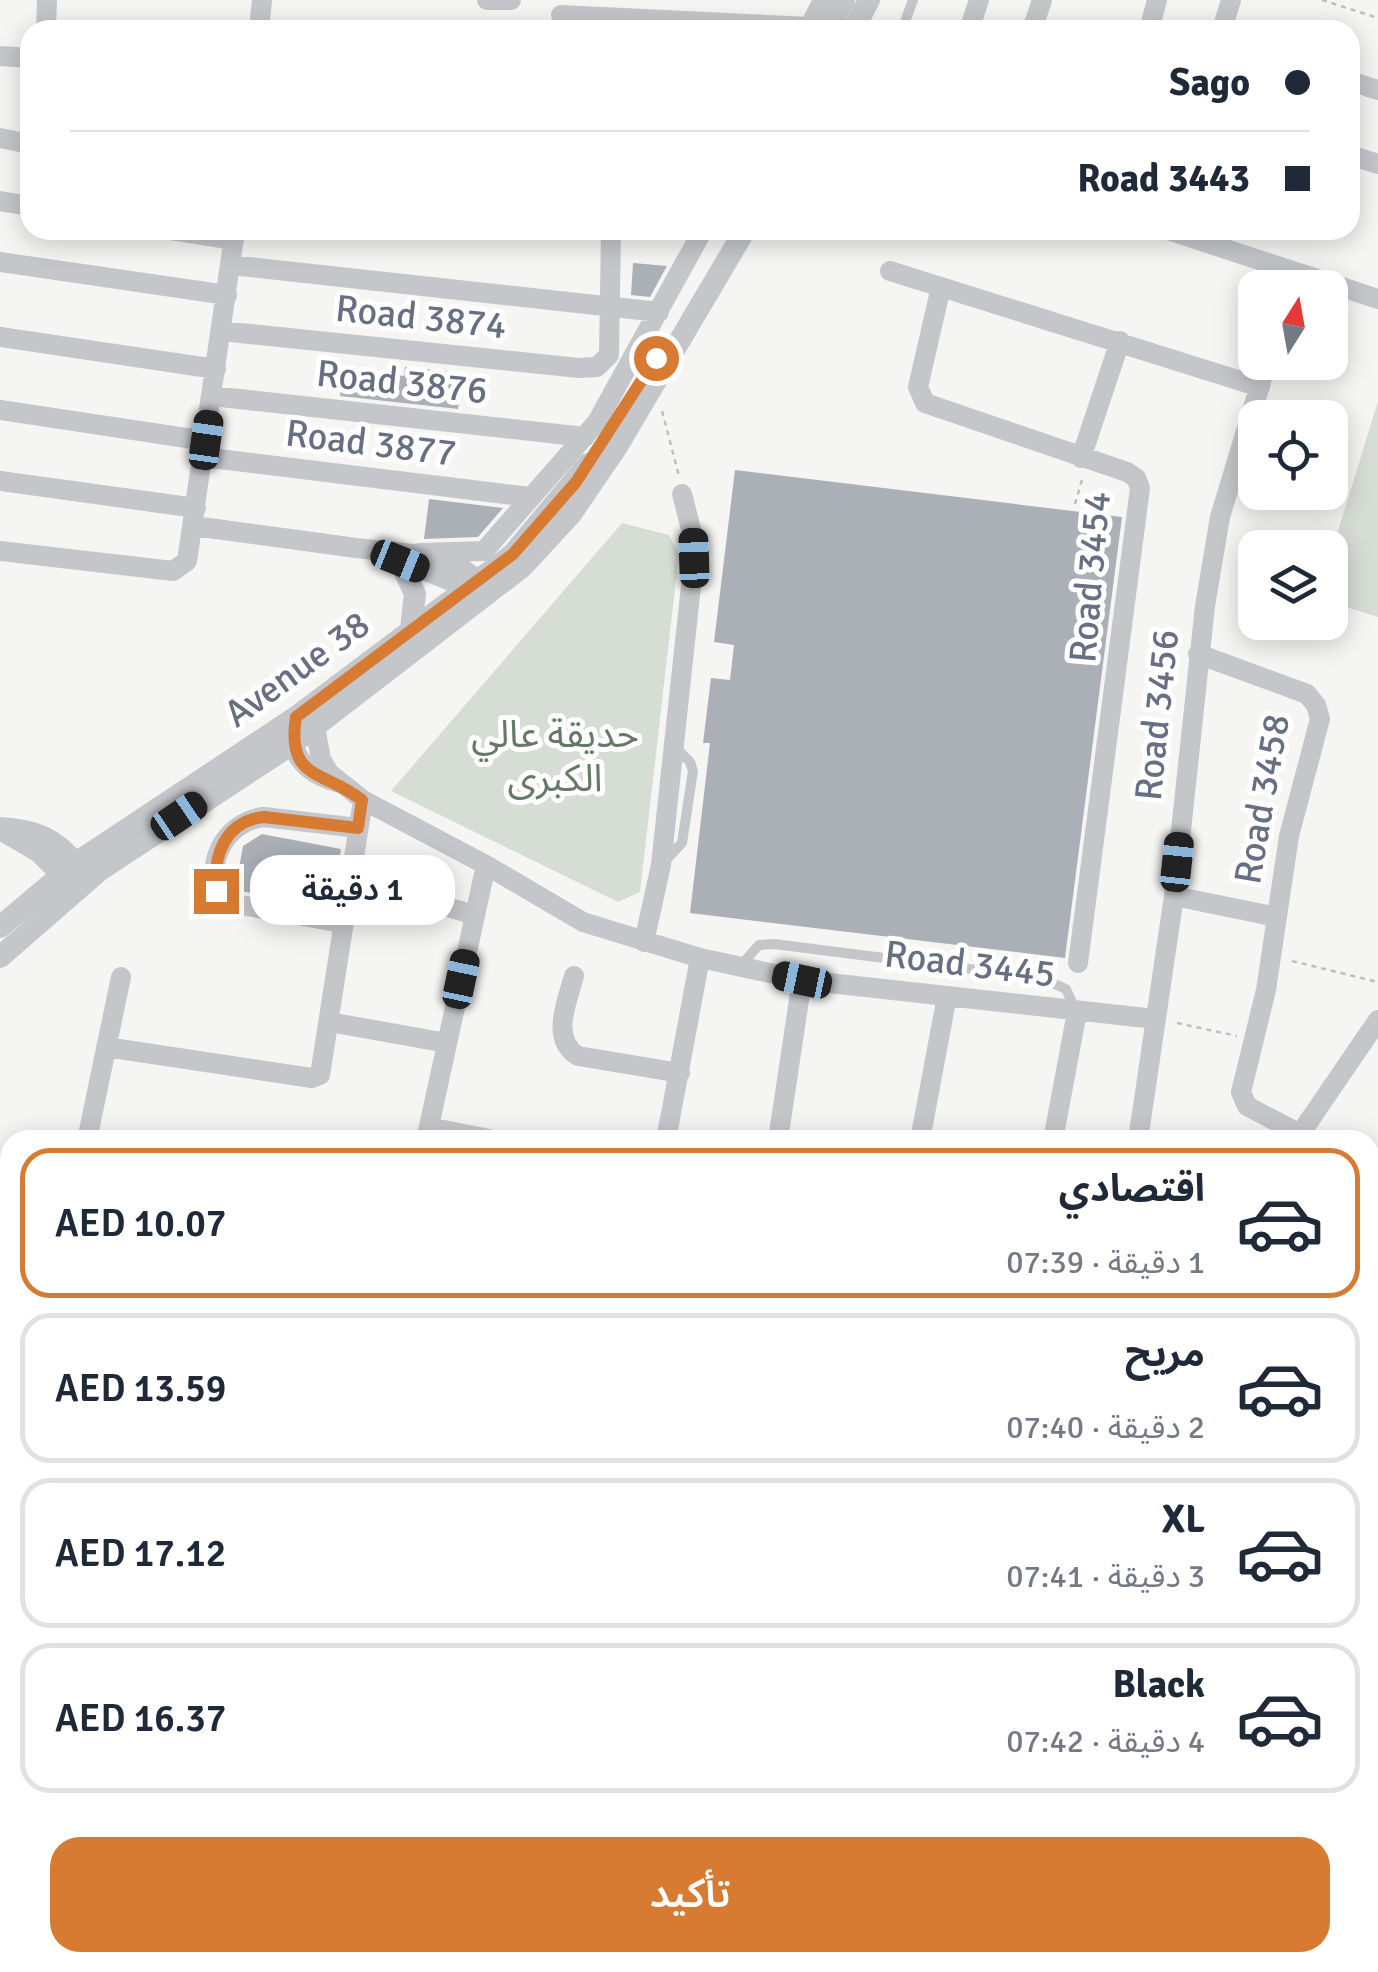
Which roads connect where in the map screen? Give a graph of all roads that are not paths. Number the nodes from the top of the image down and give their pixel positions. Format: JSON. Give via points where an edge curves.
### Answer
{"nodes":[{"id":1,"x":488,"y":0,"type":"edge"},
{"id":2,"x":511,"y":0,"type":"edge"},
{"id":3,"x":847,"y":0,"type":"edge"},
{"id":4,"x":913,"y":0,"type":"edge"},
{"id":5,"x":663,"y":9,"type":"edge"},
{"id":6,"x":560,"y":15,"type":"edge"},
{"id":7,"x":906,"y":18,"type":"edge"},
{"id":8,"x":747,"y":20,"type":"edge"},
{"id":9,"x":825,"y":20,"type":"edge"},
{"id":10,"x":234,"y":240,"type":"edge"},
{"id":11,"x":611,"y":240,"type":"edge"},
{"id":12,"x":699,"y":240,"type":"edge"},
{"id":13,"x":725,"y":240,"type":"edge"},
{"id":14,"x":739,"y":240,"type":"edge"},
{"id":15,"x":1193,"y":240,"type":"edge"},
{"id":16,"x":0,"y":262,"type":"edge"},
{"id":17,"x":231,"y":266,"type":"junction"},
{"id":18,"x":1268,"y":270,"type":"edge"},
{"id":19,"x":890,"y":271,"type":"dead end"},
{"id":20,"x":941,"y":288,"type":"junction"},
{"id":21,"x":1348,"y":292,"type":"edge"},
{"id":22,"x":227,"y":295,"type":"junction"},
{"id":23,"x":1378,"y":299,"type":"edge"},
{"id":24,"x":610,"y":307,"type":"junction"},
{"id":25,"x":666,"y":315,"type":"junction"},
{"id":26,"x":222,"y":331,"type":"junction"},
{"id":27,"x":0,"y":337,"type":"edge"},
{"id":28,"x":1120,"y":341,"type":"junction"},
{"id":29,"x":216,"y":370,"type":"junction"},
{"id":30,"x":1262,"y":380,"type":"edge"},
{"id":31,"x":1260,"y":387,"type":"junction"},
{"id":32,"x":212,"y":396,"type":"junction"},
{"id":33,"x":0,"y":410,"type":"edge"},
{"id":34,"x":585,"y":437,"type":"junction"},
{"id":35,"x":204,"y":449,"type":"junction"},
{"id":36,"x":1084,"y":459,"type":"junction"},
{"id":37,"x":0,"y":482,"type":"edge"},
{"id":38,"x":682,"y":494,"type":"road end"},
{"id":39,"x":530,"y":497,"type":"junction"},
{"id":40,"x":195,"y":517,"type":"junction"},
{"id":41,"x":0,"y":551,"type":"edge"},
{"id":42,"x":513,"y":554,"type":"junction"},
{"id":43,"x":410,"y":557,"type":"junction"},
{"id":44,"x":479,"y":591,"type":"junction"},
{"id":45,"x":410,"y":628,"type":"junction"},
{"id":46,"x":1198,"y":654,"type":"junction"},
{"id":47,"x":305,"y":722,"type":"junction"},
{"id":48,"x":292,"y":744,"type":"junction"},
{"id":49,"x":341,"y":784,"type":"junction"},
{"id":50,"x":362,"y":800,"type":"junction"},
{"id":51,"x":358,"y":828,"type":"junction"},
{"id":52,"x":0,"y":829,"type":"edge"},
{"id":53,"x":486,"y":865,"type":"junction"},
{"id":54,"x":100,"y":870,"type":"junction"},
{"id":55,"x":69,"y":872,"type":"junction"},
{"id":56,"x":440,"y":880,"type":"dead end"},
{"id":57,"x":1174,"y":896,"type":"junction"},
{"id":58,"x":57,"y":905,"type":"junction"},
{"id":59,"x":475,"y":914,"type":"junction"},
{"id":60,"x":1277,"y":916,"type":"junction"},
{"id":61,"x":342,"y":923,"type":"junction"},
{"id":62,"x":0,"y":927,"type":"edge"},
{"id":63,"x":644,"y":942,"type":"junction"},
{"id":64,"x":0,"y":957,"type":"edge"},
{"id":65,"x":700,"y":958,"type":"junction"},
{"id":66,"x":1078,"y":963,"type":"dead end"},
{"id":67,"x":740,"y":966,"type":"junction"},
{"id":68,"x":574,"y":976,"type":"dead end"},
{"id":69,"x":121,"y":978,"type":"dead end"},
{"id":70,"x":802,"y":980,"type":"junction"},
{"id":71,"x":947,"y":996,"type":"junction"},
{"id":72,"x":1077,"y":1012,"type":"junction"},
{"id":73,"x":1155,"y":1019,"type":"junction"},
{"id":74,"x":1378,"y":1020,"type":"edge"},
{"id":75,"x":329,"y":1022,"type":"junction"},
{"id":76,"x":447,"y":1043,"type":"junction"},
{"id":77,"x":106,"y":1047,"type":"junction"},
{"id":78,"x":680,"y":1073,"type":"junction"},
{"id":79,"x":89,"y":1130,"type":"edge"},
{"id":80,"x":428,"y":1130,"type":"edge"},
{"id":81,"x":668,"y":1130,"type":"edge"},
{"id":82,"x":780,"y":1130,"type":"edge"},
{"id":83,"x":922,"y":1130,"type":"edge"},
{"id":84,"x":1055,"y":1130,"type":"edge"},
{"id":85,"x":1139,"y":1130,"type":"edge"},
{"id":86,"x":1286,"y":1130,"type":"edge"},
{"id":87,"x":1303,"y":1130,"type":"edge"}],
"edges":[{"from":1,"to":2,"type":"street"},
{"from":3,"to":9,"type":"street"},
{"from":4,"to":7,"type":"lane"},
{"from":5,"to":6,"type":"street"},
{"from":5,"to":8,"type":"street"},
{"from":10,"to":17,"type":"street"},
{"from":11,"to":24,"type":"street"},
{"from":12,"to":25,"type":"street"},
{"from":13,"to":25,"type":"street","name":"Avenue 38","via":[[704,280]]},
{"from":14,"to":44,"type":"street","name":"Avenue 38","via":[[571,514],[522,568]]},
{"from":15,"to":18,"type":"street"},
{"from":16,"to":22,"type":"street"},
{"from":17,"to":22,"type":"street"},
{"from":17,"to":24,"type":"street"},
{"from":19,"to":20,"type":"street"},
{"from":20,"to":28,"type":"street"},
{"from":20,"to":36,"type":"street","name":"Road 3454","via":[[918,386],[926,404]]},
{"from":21,"to":23,"type":"street"},
{"from":22,"to":26,"type":"street"},
{"from":24,"to":25,"type":"street"},
{"from":24,"to":26,"type":"street","name":"Road 3874","via":[[609,355],[597,367]]},
{"from":25,"to":34,"type":"street"},
{"from":25,"to":42,"type":"street","name":"Avenue 38","via":[[576,482]]},
{"from":26,"to":29,"type":"street"},
{"from":27,"to":29,"type":"street"},
{"from":28,"to":31,"type":"street"},
{"from":28,"to":36,"type":"street"},
{"from":29,"to":32,"type":"street"},
{"from":30,"to":31,"type":"street","name":"Road 3456"},
{"from":31,"to":46,"type":"street","name":"Road 3456","via":[[1220,517]]},
{"from":32,"to":34,"type":"street","name":"Road 3876"},
{"from":32,"to":35,"type":"street"},
{"from":33,"to":35,"type":"street","name":"Road 3877"},
{"from":34,"to":39,"type":"street"},
{"from":35,"to":39,"type":"street","name":"Road 3877"},
{"from":35,"to":40,"type":"street"},
{"from":36,"to":66,"type":"street","name":"Road 3454","via":[[1126,472],[1140,488]]},
{"from":37,"to":40,"type":"street"},
{"from":38,"to":63,"type":"street","via":[[694,558],[661,864]]},
{"from":39,"to":42,"type":"street"},
{"from":39,"to":43,"type":"street","via":[[484,552]]},
{"from":40,"to":41,"type":"street","via":[[186,561],[173,570]]},
{"from":40,"to":43,"type":"street"},
{"from":42,"to":44,"type":"street","name":"Avenue 38"},
{"from":43,"to":44,"type":"street","via":[[457,566]]},
{"from":43,"to":45,"type":"street"},
{"from":44,"to":45,"type":"street","name":"Avenue 38"},
{"from":44,"to":47,"type":"street","name":"Avenue 38"},
{"from":45,"to":47,"type":"street","name":"Avenue 38"},
{"from":46,"to":57,"type":"street","name":"Road 3456"},
{"from":46,"to":60,"type":"street","name":"Road 3458","via":[[1294,688],[1316,705],[1320,719],[1289,836]]},
{"from":47,"to":48,"type":"street"},
{"from":47,"to":49,"type":"street"},
{"from":47,"to":55,"type":"street","name":"Avenue 38"},
{"from":48,"to":49,"type":"street","name":"Road 3445","via":[[309,770]]},
{"from":48,"to":54,"type":"street","name":"Avenue 38"},
{"from":49,"to":50,"type":"street","name":"Road 3445"},
{"from":50,"to":51,"type":"street"},
{"from":50,"to":53,"type":"street","name":"Road 3445"},
{"from":51,"to":61,"type":"street"},
{"from":51,"to":61,"type":"street","via":[[249,818],[229,831],[217,863],[216,891],[224,902]]},
{"from":52,"to":55,"type":"street","via":[[53,840]]},
{"from":53,"to":59,"type":"street"},
{"from":53,"to":63,"type":"street","name":"Road 3445","via":[[583,922]]},
{"from":54,"to":55,"type":"street"},
{"from":54,"to":58,"type":"street","name":"Avenue 38"},
{"from":55,"to":58,"type":"street"},
{"from":55,"to":62,"type":"street","name":"Avenue 38"},
{"from":56,"to":59,"type":"street","via":[[437,904]]},
{"from":57,"to":60,"type":"street","name":"Road 3458"},
{"from":57,"to":73,"type":"street","name":"Road 3456"},
{"from":58,"to":64,"type":"street","name":"Avenue 38"},
{"from":59,"to":76,"type":"street"},
{"from":60,"to":86,"type":"street","name":"Road 3458","via":[[1242,1100]]},
{"from":61,"to":75,"type":"street"},
{"from":63,"to":65,"type":"street","name":"Road 3445"},
{"from":65,"to":67,"type":"street","name":"Road 3445"},
{"from":65,"to":78,"type":"street"},
{"from":67,"to":70,"type":"street","name":"Road 3445"},
{"from":67,"to":72,"type":"lane","via":[[760,945],[774,944],[1042,978],[1066,989]]},
{"from":68,"to":78,"type":"street","via":[[563,1020],[567,1049]]},
{"from":69,"to":77,"type":"street"},
{"from":70,"to":71,"type":"street","name":"Road 3445"},
{"from":70,"to":82,"type":"street"},
{"from":71,"to":72,"type":"street","name":"Road 3445"},
{"from":71,"to":83,"type":"street"},
{"from":72,"to":73,"type":"street","name":"Road 3445"},
{"from":72,"to":84,"type":"street"},
{"from":73,"to":85,"type":"street","name":"Road 3456"},
{"from":74,"to":87,"type":"street"},
{"from":75,"to":76,"type":"street"},
{"from":75,"to":77,"type":"street","via":[[322,1071],[312,1078]]},
{"from":76,"to":80,"type":"street"},
{"from":77,"to":79,"type":"street"},
{"from":78,"to":81,"type":"street"}]}
